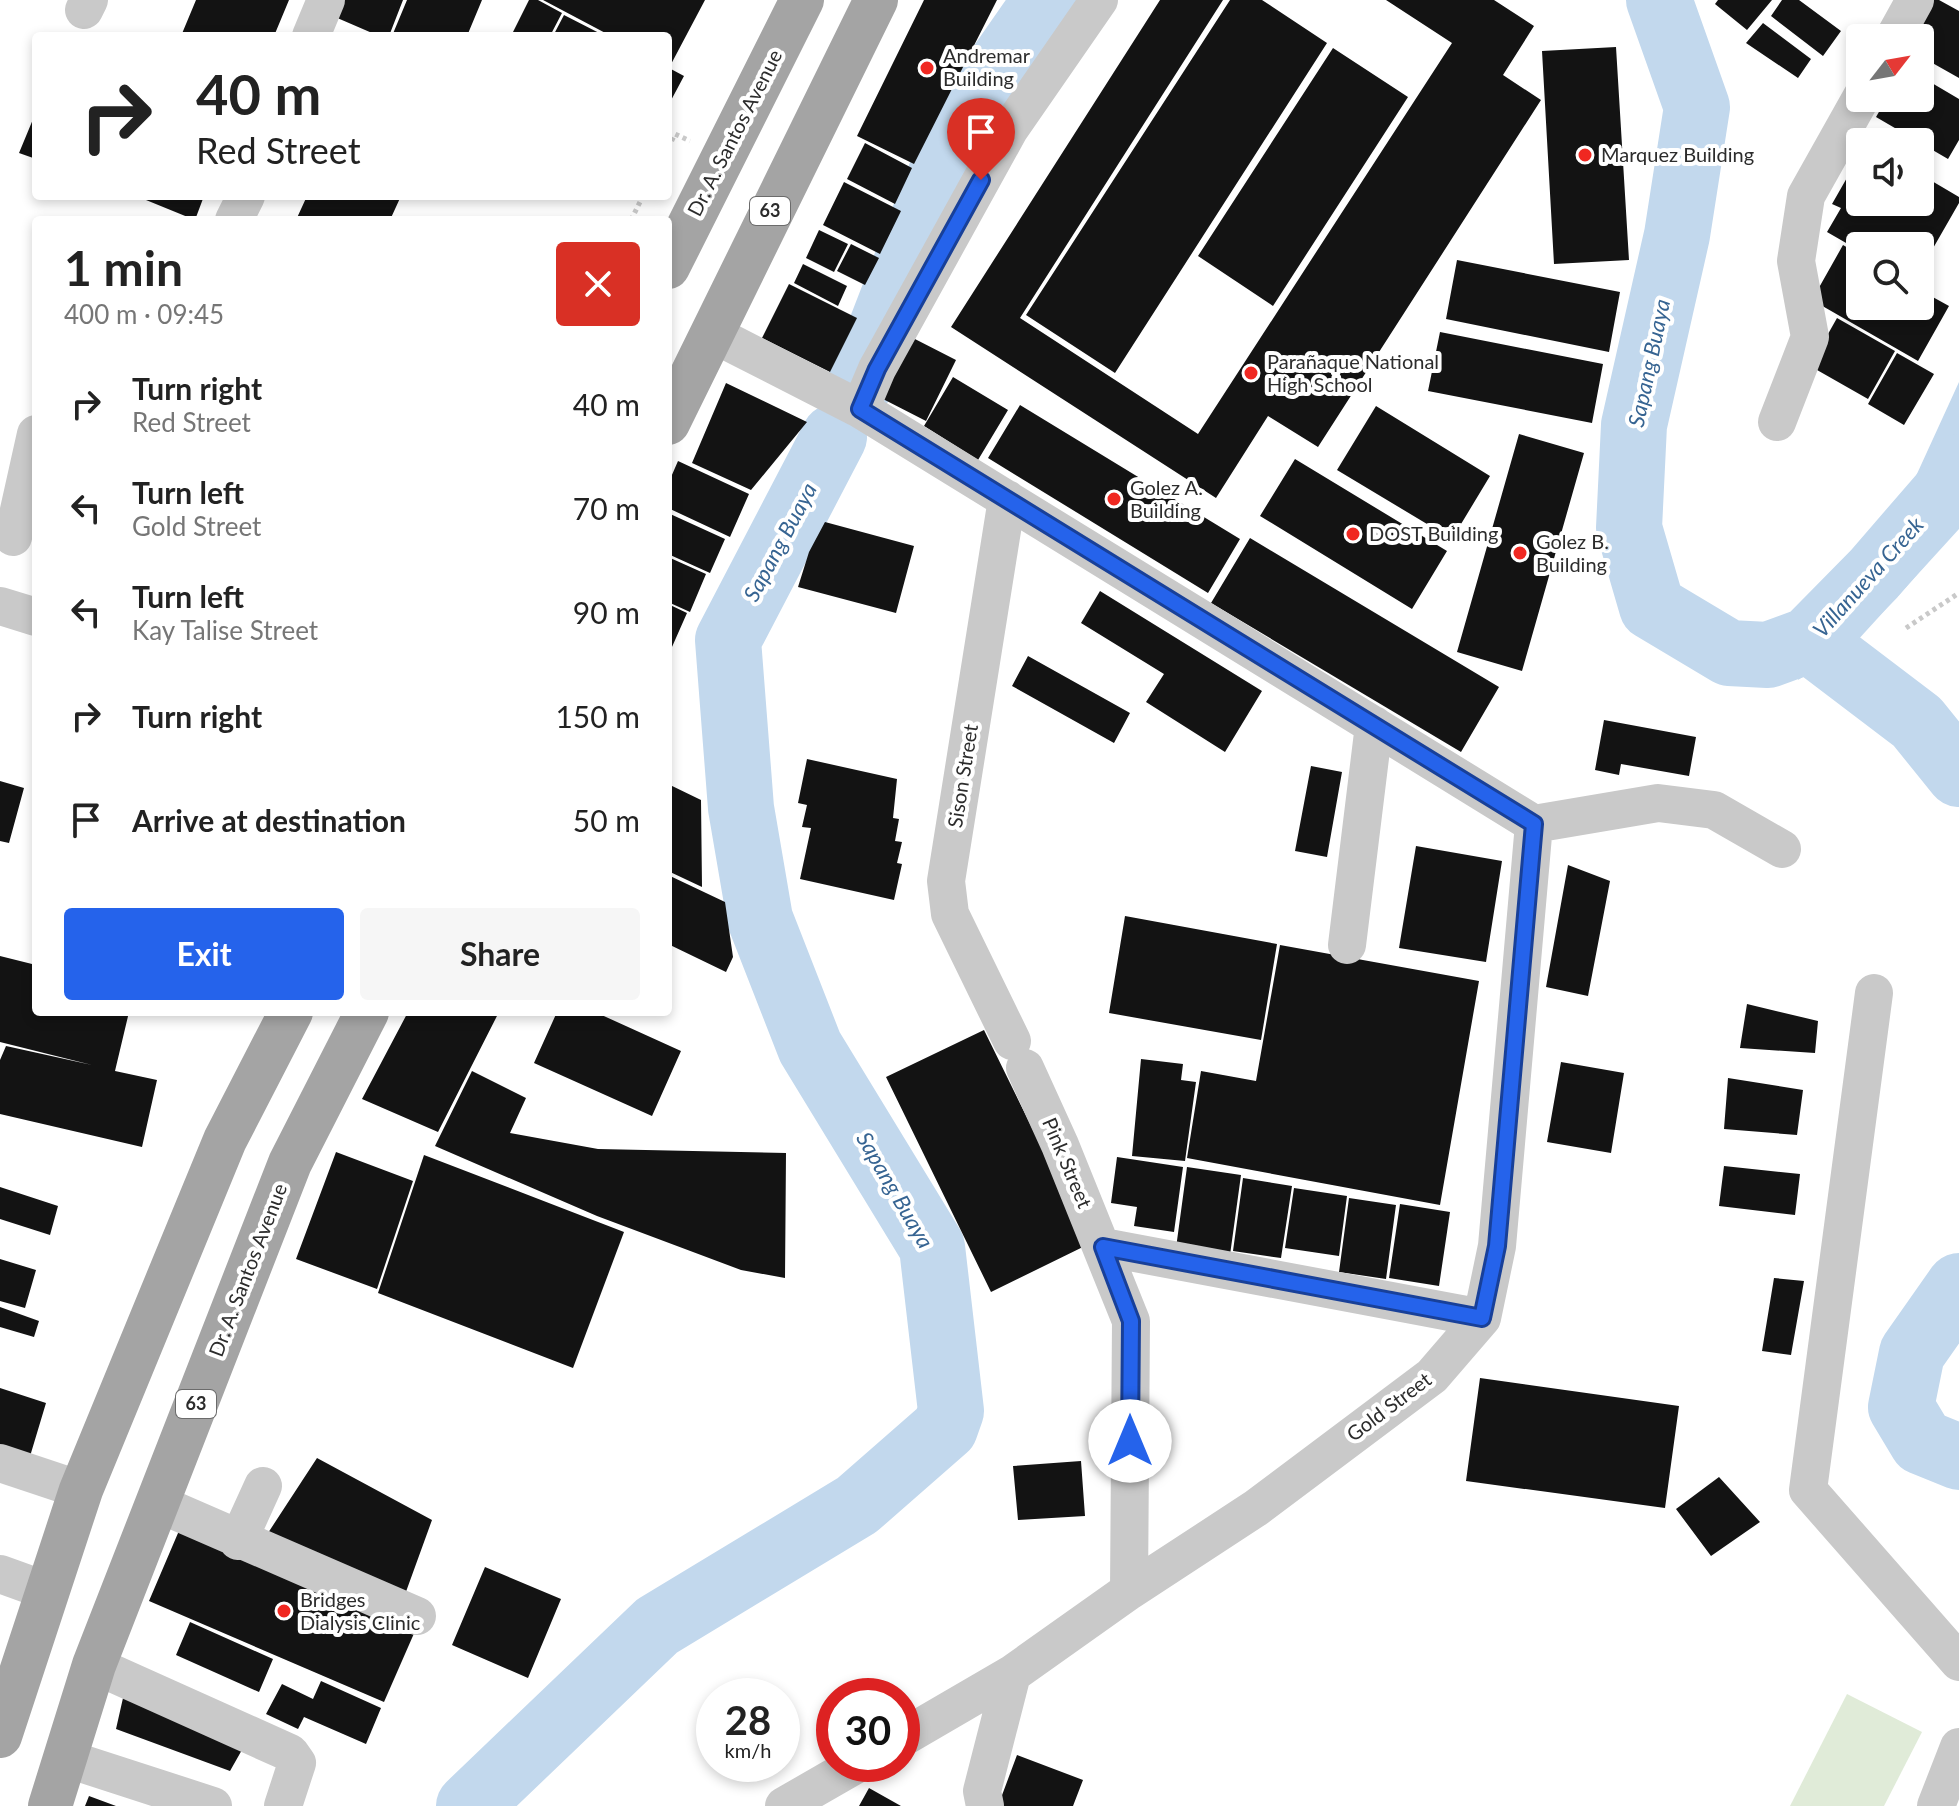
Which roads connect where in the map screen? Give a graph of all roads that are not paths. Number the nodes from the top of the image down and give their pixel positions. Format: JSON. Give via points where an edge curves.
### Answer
{"nodes":[{"id":1,"x":326,"y":0,"type":"edge"},
{"id":2,"x":802,"y":0,"type":"edge"},
{"id":3,"x":876,"y":0,"type":"edge"},
{"id":4,"x":1099,"y":0,"type":"edge"},
{"id":5,"x":1915,"y":0,"type":"edge"},
{"id":6,"x":1902,"y":24,"type":"edge"},
{"id":7,"x":313,"y":32,"type":"edge"},
{"id":8,"x":1853,"y":112,"type":"edge"},
{"id":9,"x":672,"y":259,"type":"edge"},
{"id":10,"x":713,"y":334,"type":"junction"},
{"id":11,"x":860,"y":409,"type":"junction"},
{"id":12,"x":672,"y":415,"type":"edge"},
{"id":13,"x":1777,"y":422,"type":"dead end"},
{"id":14,"x":32,"y":452,"type":"edge"},
{"id":15,"x":1007,"y":499,"type":"junction"},
{"id":16,"x":13,"y":537,"type":"dead end"},
{"id":17,"x":0,"y":606,"type":"edge"},
{"id":18,"x":32,"y":616,"type":"edge"},
{"id":19,"x":1374,"y":725,"type":"junction"},
{"id":20,"x":1534,"y":824,"type":"junction"},
{"id":21,"x":1782,"y":849,"type":"dead end"},
{"id":22,"x":1347,"y":945,"type":"dead end"},
{"id":23,"x":1874,"y":993,"type":"dead end"},
{"id":24,"x":289,"y":1016,"type":"edge"},
{"id":25,"x":365,"y":1016,"type":"edge"},
{"id":26,"x":1018,"y":1055,"type":"joint"},
{"id":27,"x":187,"y":1235,"type":"junction"},
{"id":28,"x":1103,"y":1247,"type":"junction"},
{"id":29,"x":253,"y":1258,"type":"junction"},
{"id":30,"x":1482,"y":1318,"type":"junction"},
{"id":31,"x":0,"y":1463,"type":"edge"},
{"id":32,"x":263,"y":1486,"type":"dead end"},
{"id":33,"x":81,"y":1490,"type":"junction"},
{"id":34,"x":157,"y":1503,"type":"junction"},
{"id":35,"x":238,"y":1541,"type":"junction"},
{"id":36,"x":0,"y":1574,"type":"edge"},
{"id":37,"x":1129,"y":1591,"type":"junction"},
{"id":38,"x":50,"y":1592,"type":"junction"},
{"id":39,"x":417,"y":1616,"type":"dead end"},
{"id":40,"x":1959,"y":1662,"type":"edge"},
{"id":41,"x":94,"y":1665,"type":"junction"},
{"id":42,"x":1012,"y":1674,"type":"junction"},
{"id":43,"x":920,"y":1728,"type":"edge"},
{"id":44,"x":0,"y":1736,"type":"edge"},
{"id":45,"x":1959,"y":1747,"type":"edge"},
{"id":46,"x":65,"y":1758,"type":"junction"},
{"id":47,"x":826,"y":1782,"type":"edge"},
{"id":48,"x":50,"y":1806,"type":"edge"},
{"id":49,"x":213,"y":1806,"type":"edge"},
{"id":50,"x":283,"y":1806,"type":"edge"},
{"id":51,"x":784,"y":1806,"type":"edge"},
{"id":52,"x":985,"y":1806,"type":"edge"},
{"id":53,"x":1936,"y":1806,"type":"edge"}],
"edges":[{"from":1,"to":7,"type":"street"},
{"from":2,"to":9,"type":"main road","name":"Dr. A. Santos Avenue"},
{"from":3,"to":10,"type":"main road","number":"63"},
{"from":4,"to":11,"type":"street","via":[[1009,130]]},
{"from":5,"to":6,"type":"street"},
{"from":8,"to":13,"type":"street","via":[[1806,196],[1796,261],[1810,337]]},
{"from":10,"to":11,"type":"street"},
{"from":10,"to":12,"type":"main road","number":"63"},
{"from":11,"to":15,"type":"street"},
{"from":14,"to":16,"type":"street"},
{"from":15,"to":19,"type":"street"},
{"from":15,"to":26,"type":"street","name":"Sison Street","via":[[946,881],[950,914]]},
{"from":17,"to":18,"type":"street"},
{"from":19,"to":20,"type":"street"},
{"from":19,"to":22,"type":"street"},
{"from":20,"to":21,"type":"street","via":[[1658,803],[1714,810]]},
{"from":20,"to":30,"type":"street","name":"Gold Street","via":[[1497,1246]]},
{"from":23,"to":40,"type":"street","via":[[1808,1490]]},
{"from":24,"to":27,"type":"main road","via":[[225,1140]]},
{"from":25,"to":29,"type":"main road","name":"Dr. A. Santos Avenue","number":"63","via":[[290,1163]]},
{"from":26,"to":28,"type":"street","name":"Pink Street"},
{"from":27,"to":29,"type":"main road"},
{"from":27,"to":33,"type":"main road"},
{"from":28,"to":30,"type":"street"},
{"from":28,"to":37,"type":"street","name":"Pink Street","via":[[1131,1321]]},
{"from":29,"to":34,"type":"main road","name":"Dr. A. Santos Avenue","number":"63"},
{"from":30,"to":37,"type":"street","name":"Gold Street","via":[[1432,1376],[1256,1508]]},
{"from":31,"to":33,"type":"street"},
{"from":32,"to":35,"type":"street"},
{"from":33,"to":38,"type":"main road"},
{"from":34,"to":35,"type":"street"},
{"from":34,"to":41,"type":"main road","name":"Dr. A. Santos Avenue","number":"63"},
{"from":35,"to":39,"type":"street"},
{"from":36,"to":38,"type":"street"},
{"from":37,"to":42,"type":"street","name":"Gold Street"},
{"from":38,"to":44,"type":"main road"},
{"from":41,"to":46,"type":"main road","name":"Dr. A. Santos Avenue","number":"63"},
{"from":41,"to":50,"type":"street","via":[[290,1753],[297,1763]]},
{"from":42,"to":43,"type":"street","name":"Gold Street"},
{"from":42,"to":52,"type":"street","via":[[982,1791]]},
{"from":45,"to":53,"type":"street"},
{"from":46,"to":48,"type":"main road","name":"Dr. A. Santos Avenue","number":"63"},
{"from":46,"to":49,"type":"street"},
{"from":47,"to":51,"type":"street"}]}
